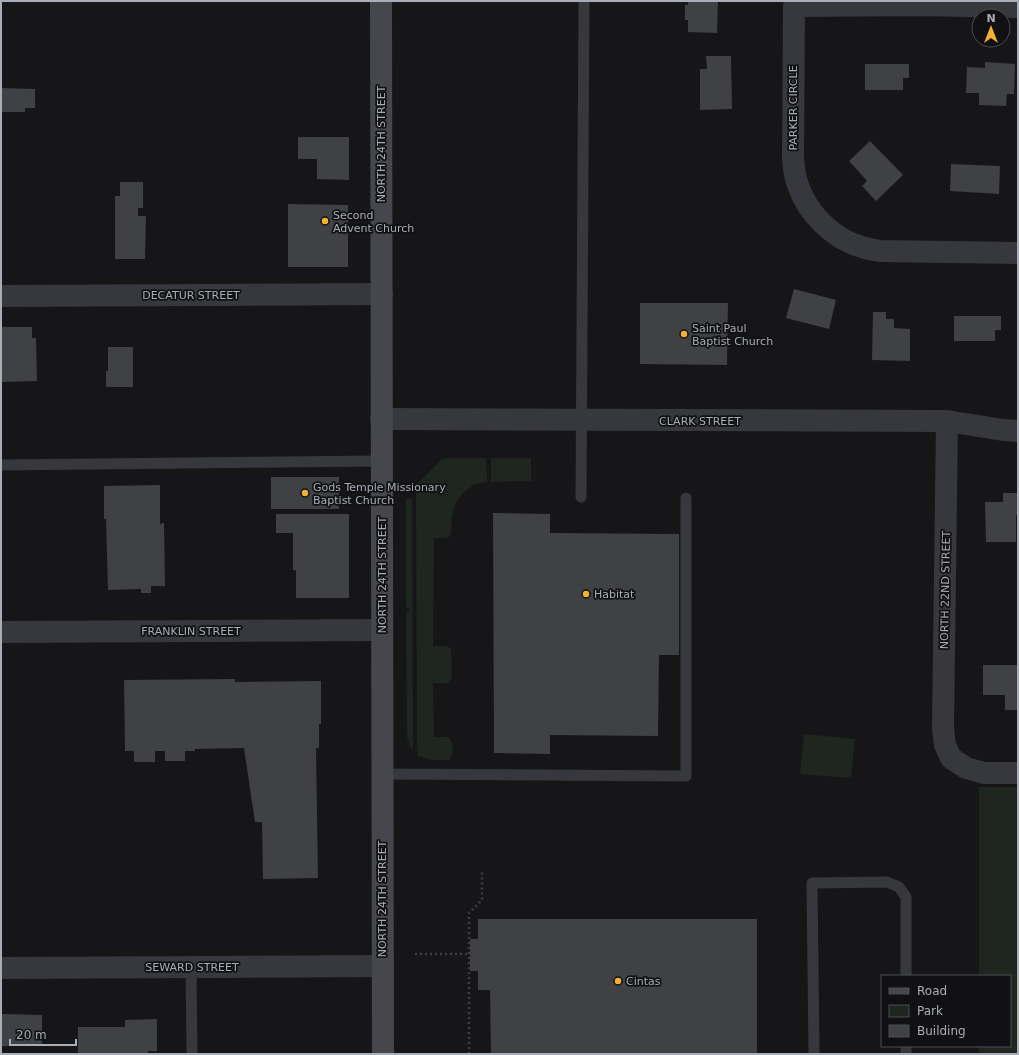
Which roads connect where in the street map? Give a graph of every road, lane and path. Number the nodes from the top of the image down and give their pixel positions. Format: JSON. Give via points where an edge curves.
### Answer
{"nodes":[{"id":1,"x":381,"y":1,"type":"edge"},
{"id":2,"x":584,"y":1,"type":"edge"},
{"id":3,"x":922,"y":3,"type":"edge"},
{"id":4,"x":961,"y":4,"type":"edge"},
{"id":5,"x":1018,"y":7,"type":"edge"},
{"id":6,"x":1018,"y":253,"type":"edge"},
{"id":7,"x":382,"y":294,"type":"junction"},
{"id":8,"x":1,"y":296,"type":"edge"},
{"id":9,"x":381,"y":419,"type":"junction"},
{"id":10,"x":582,"y":420,"type":"junction"},
{"id":11,"x":947,"y":421,"type":"junction"},
{"id":12,"x":1018,"y":431,"type":"edge"},
{"id":13,"x":382,"y":461,"type":"junction"},
{"id":14,"x":1,"y":465,"type":"edge"},
{"id":15,"x":581,"y":497,"type":"dead end"},
{"id":16,"x":686,"y":498,"type":"dead end"},
{"id":17,"x":382,"y":630,"type":"junction"},
{"id":18,"x":1,"y":632,"type":"edge"},
{"id":19,"x":1018,"y":773,"type":"edge"},
{"id":20,"x":382,"y":774,"type":"junction"},
{"id":21,"x":482,"y":872,"type":"dead end"},
{"id":22,"x":415,"y":954,"type":"dead end"},
{"id":23,"x":469,"y":954,"type":"junction"},
{"id":24,"x":478,"y":954,"type":"dead end"},
{"id":25,"x":383,"y":966,"type":"junction"},
{"id":26,"x":192,"y":967,"type":"junction"},
{"id":27,"x":1,"y":968,"type":"edge"},
{"id":28,"x":906,"y":975,"type":"edge"},
{"id":29,"x":192,"y":1054,"type":"edge"},
{"id":30,"x":383,"y":1054,"type":"edge"},
{"id":31,"x":469,"y":1054,"type":"edge"},
{"id":32,"x":814,"y":1054,"type":"edge"}],
"edges":[{"from":1,"to":7,"type":"main road","name":"NORTH 24TH STREET"},
{"from":2,"to":10,"type":"lane"},
{"from":3,"to":4,"type":"street","name":"PARKER CIRCLE"},
{"from":3,"to":6,"type":"street","name":"PARKER CIRCLE","via":[[794,6],[793,157],[798,186],[811,211],[827,228],[860,247],[880,251]]},
{"from":4,"to":5,"type":"street","name":"PARKER CIRCLE"},
{"from":7,"to":8,"type":"street","name":"DECATUR STREET"},
{"from":7,"to":9,"type":"main road","name":"NORTH 24TH STREET"},
{"from":9,"to":10,"type":"street","name":"CLARK STREET"},
{"from":9,"to":13,"type":"main road","name":"NORTH 24TH STREET"},
{"from":10,"to":11,"type":"street","name":"CLARK STREET"},
{"from":10,"to":15,"type":"lane"},
{"from":11,"to":12,"type":"street","name":"CLARK STREET"},
{"from":11,"to":19,"type":"street","name":"NORTH 22ND STREET","via":[[945,745],[951,758],[966,768],[984,773]]},
{"from":13,"to":14,"type":"lane"},
{"from":13,"to":17,"type":"main road","name":"NORTH 24TH STREET"},
{"from":16,"to":20,"type":"lane","via":[[686,776]]},
{"from":17,"to":18,"type":"street","name":"FRANKLIN STREET"},
{"from":17,"to":20,"type":"main road","name":"NORTH 24TH STREET"},
{"from":20,"to":25,"type":"main road","name":"NORTH 24TH STREET"},
{"from":21,"to":23,"type":"path","via":[[482,900],[469,913]]},
{"from":22,"to":23,"type":"path"},
{"from":23,"to":24,"type":"path"},
{"from":23,"to":31,"type":"path"},
{"from":25,"to":26,"type":"street","name":"SEWARD STREET"},
{"from":25,"to":30,"type":"main road","name":"NORTH 24TH STREET"},
{"from":26,"to":27,"type":"street","name":"SEWARD STREET"},
{"from":26,"to":29,"type":"lane"},
{"from":28,"to":32,"type":"lane","via":[[906,897],[899,887],[887,882],[812,883]]}]}
